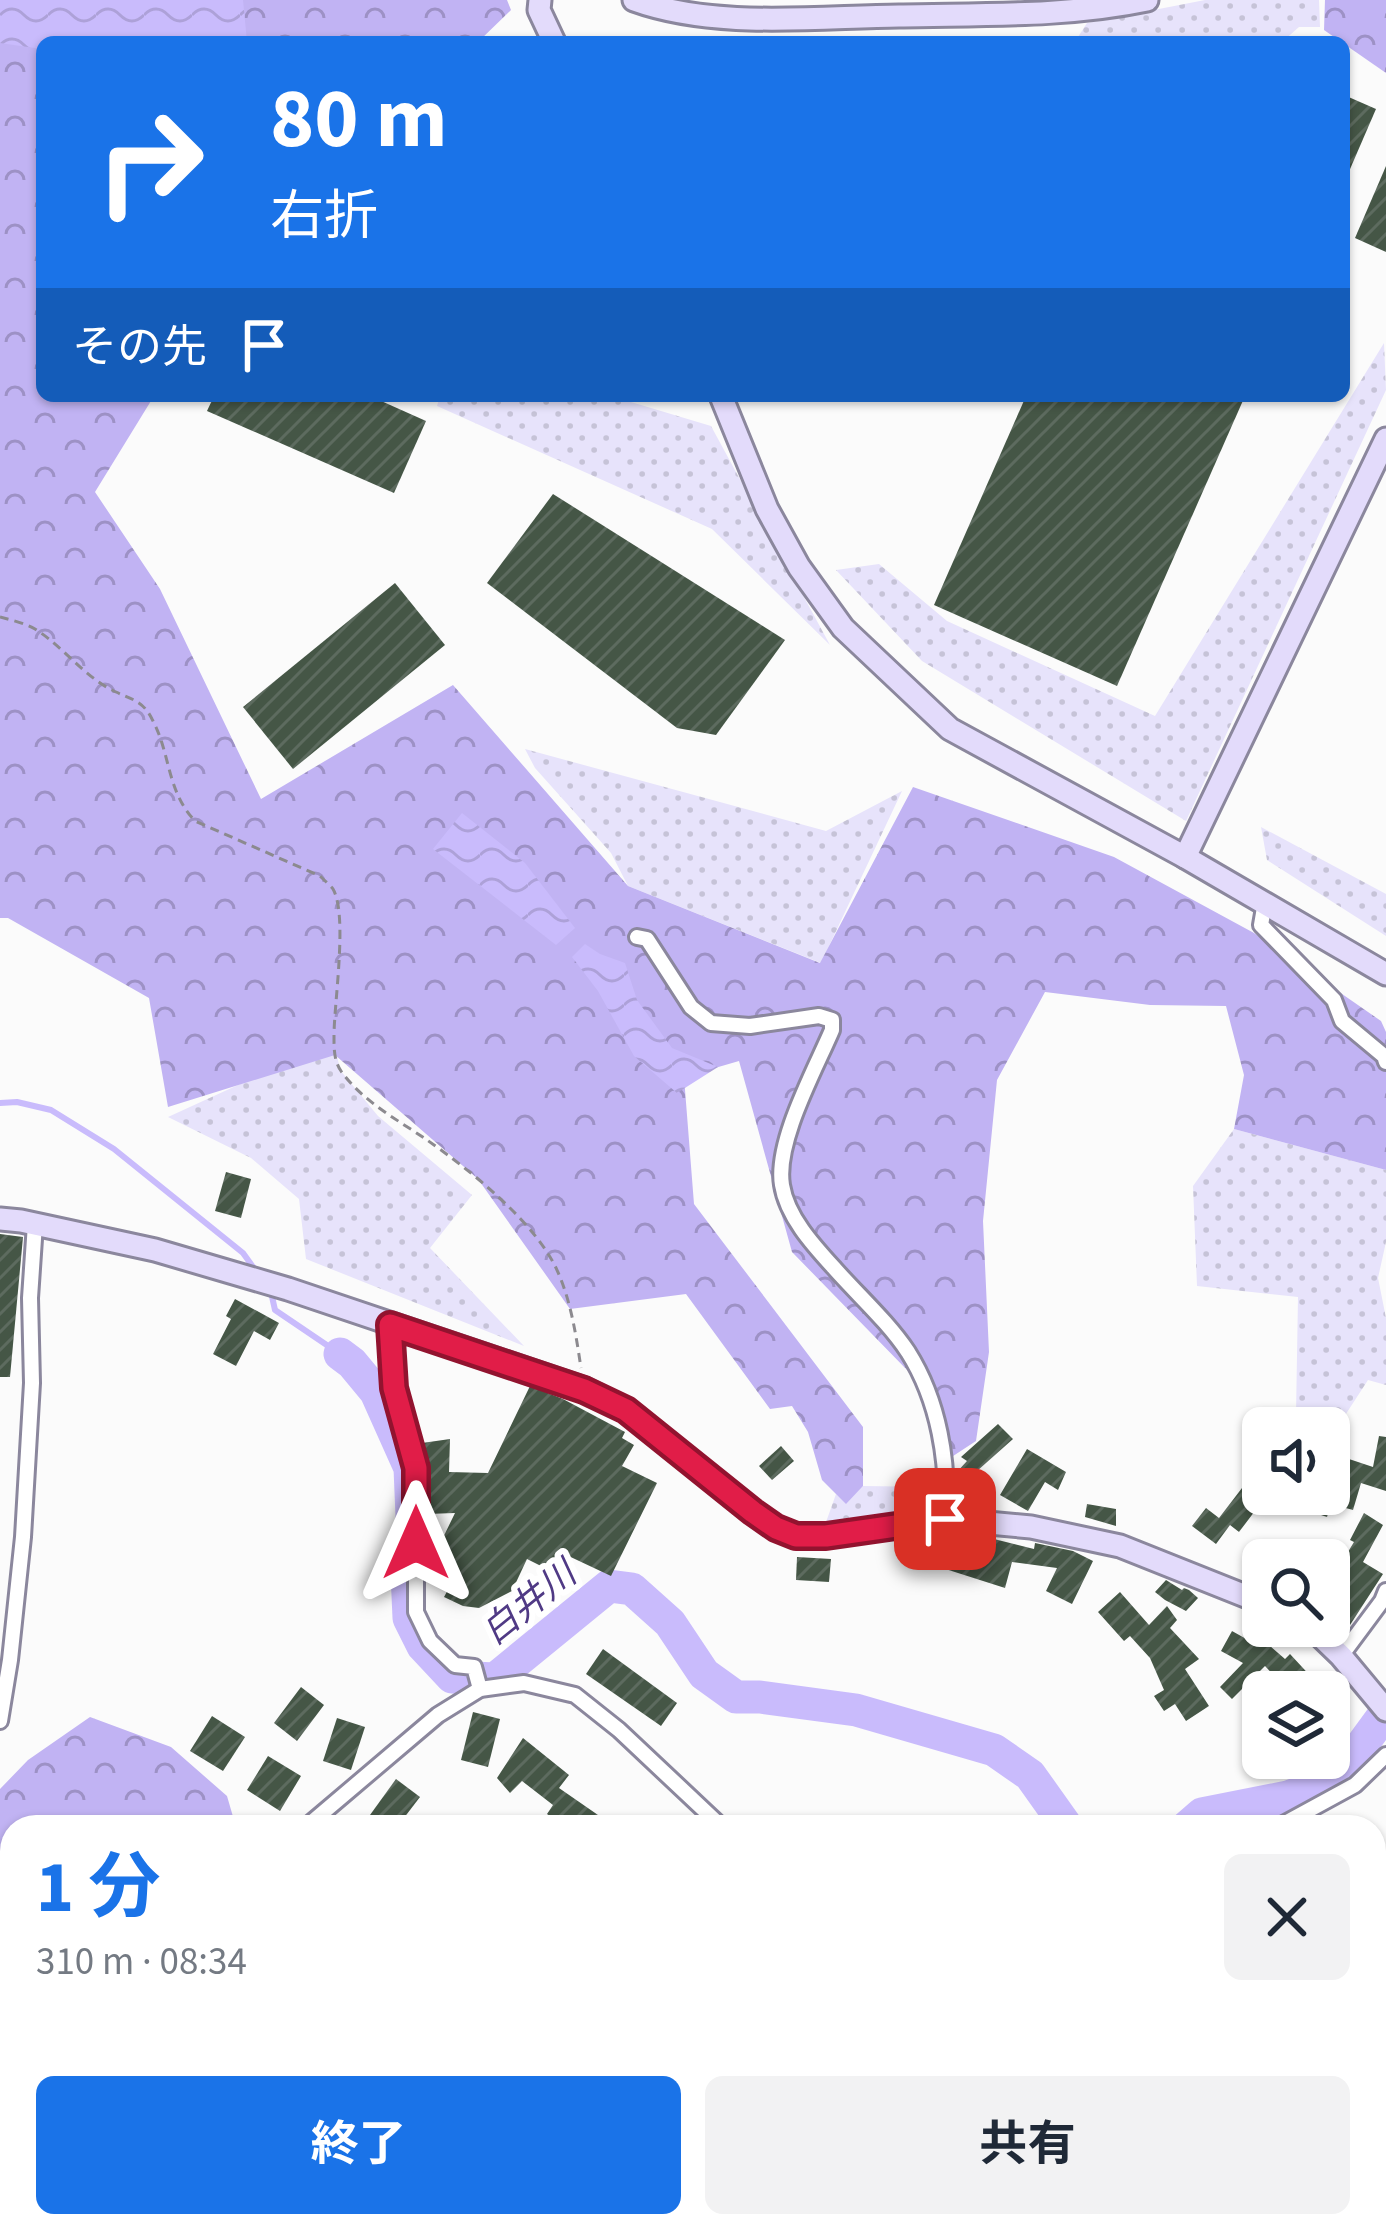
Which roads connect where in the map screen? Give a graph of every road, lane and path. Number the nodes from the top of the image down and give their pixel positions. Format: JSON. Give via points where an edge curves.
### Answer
{"nodes":[{"id":1,"x":540,"y":0,"type":"edge"},
{"id":2,"x":634,"y":0,"type":"edge"},
{"id":3,"x":1147,"y":0,"type":"edge"},
{"id":4,"x":551,"y":36,"type":"edge"},
{"id":5,"x":723,"y":402,"type":"edge"},
{"id":6,"x":1386,"y":439,"type":"edge"},
{"id":7,"x":0,"y":617,"type":"edge"},
{"id":8,"x":1185,"y":857,"type":"junction"},
{"id":9,"x":1264,"y":902,"type":"junction"},
{"id":10,"x":637,"y":937,"type":"dead end"},
{"id":11,"x":1386,"y":974,"type":"edge"},
{"id":12,"x":1386,"y":1062,"type":"edge"},
{"id":13,"x":0,"y":1219,"type":"edge"},
{"id":14,"x":35,"y":1224,"type":"junction"},
{"id":15,"x":390,"y":1325,"type":"junction"},
{"id":16,"x":584,"y":1390,"type":"junction"},
{"id":17,"x":945,"y":1519,"type":"junction"},
{"id":18,"x":1386,"y":1591,"type":"edge"},
{"id":19,"x":1242,"y":1595,"type":"edge"},
{"id":20,"x":1332,"y":1647,"type":"edge"},
{"id":21,"x":1341,"y":1656,"type":"junction"},
{"id":22,"x":480,"y":1689,"type":"junction"},
{"id":23,"x":1386,"y":1710,"type":"edge"},
{"id":24,"x":0,"y":1721,"type":"edge"},
{"id":25,"x":1386,"y":1755,"type":"edge"},
{"id":26,"x":320,"y":1815,"type":"edge"},
{"id":27,"x":709,"y":1815,"type":"edge"},
{"id":28,"x":1300,"y":1815,"type":"edge"}],
"edges":[{"from":1,"to":4,"type":"street"},
{"from":2,"to":3,"type":"street","via":[[724,17],[805,18],[1024,13]]},
{"from":5,"to":8,"type":"street","via":[[789,548],[857,643],[950,729]]},
{"from":6,"to":8,"type":"street"},
{"from":7,"to":16,"type":"path","via":[[34,628],[88,674],[135,698],[151,716],[169,776],[195,821],[332,888],[340,1070],[466,1167],[529,1229],[571,1309]]},
{"from":8,"to":9,"type":"street"},
{"from":9,"to":11,"type":"street"},
{"from":9,"to":12,"type":"street","via":[[1261,926]]},
{"from":10,"to":17,"type":"street","via":[[711,1023],[832,1020],[783,1147],[782,1184],[816,1248],[922,1376],[948,1485]]},
{"from":13,"to":14,"type":"street"},
{"from":14,"to":15,"type":"street","via":[[155,1250]]},
{"from":14,"to":24,"type":"street","via":[[23,1537]]},
{"from":15,"to":16,"type":"street"},
{"from":15,"to":22,"type":"street","via":[[394,1388],[416,1468],[416,1612],[455,1665],[474,1667]]},
{"from":16,"to":17,"type":"street","via":[[626,1410],[753,1512],[796,1536]]},
{"from":17,"to":19,"type":"street","via":[[1120,1546]]},
{"from":18,"to":21,"type":"street"},
{"from":20,"to":21,"type":"street"},
{"from":21,"to":23,"type":"street"},
{"from":22,"to":26,"type":"street"},
{"from":22,"to":27,"type":"street","via":[[524,1683],[574,1695]]},
{"from":25,"to":28,"type":"street","via":[[1355,1785]]}]}
